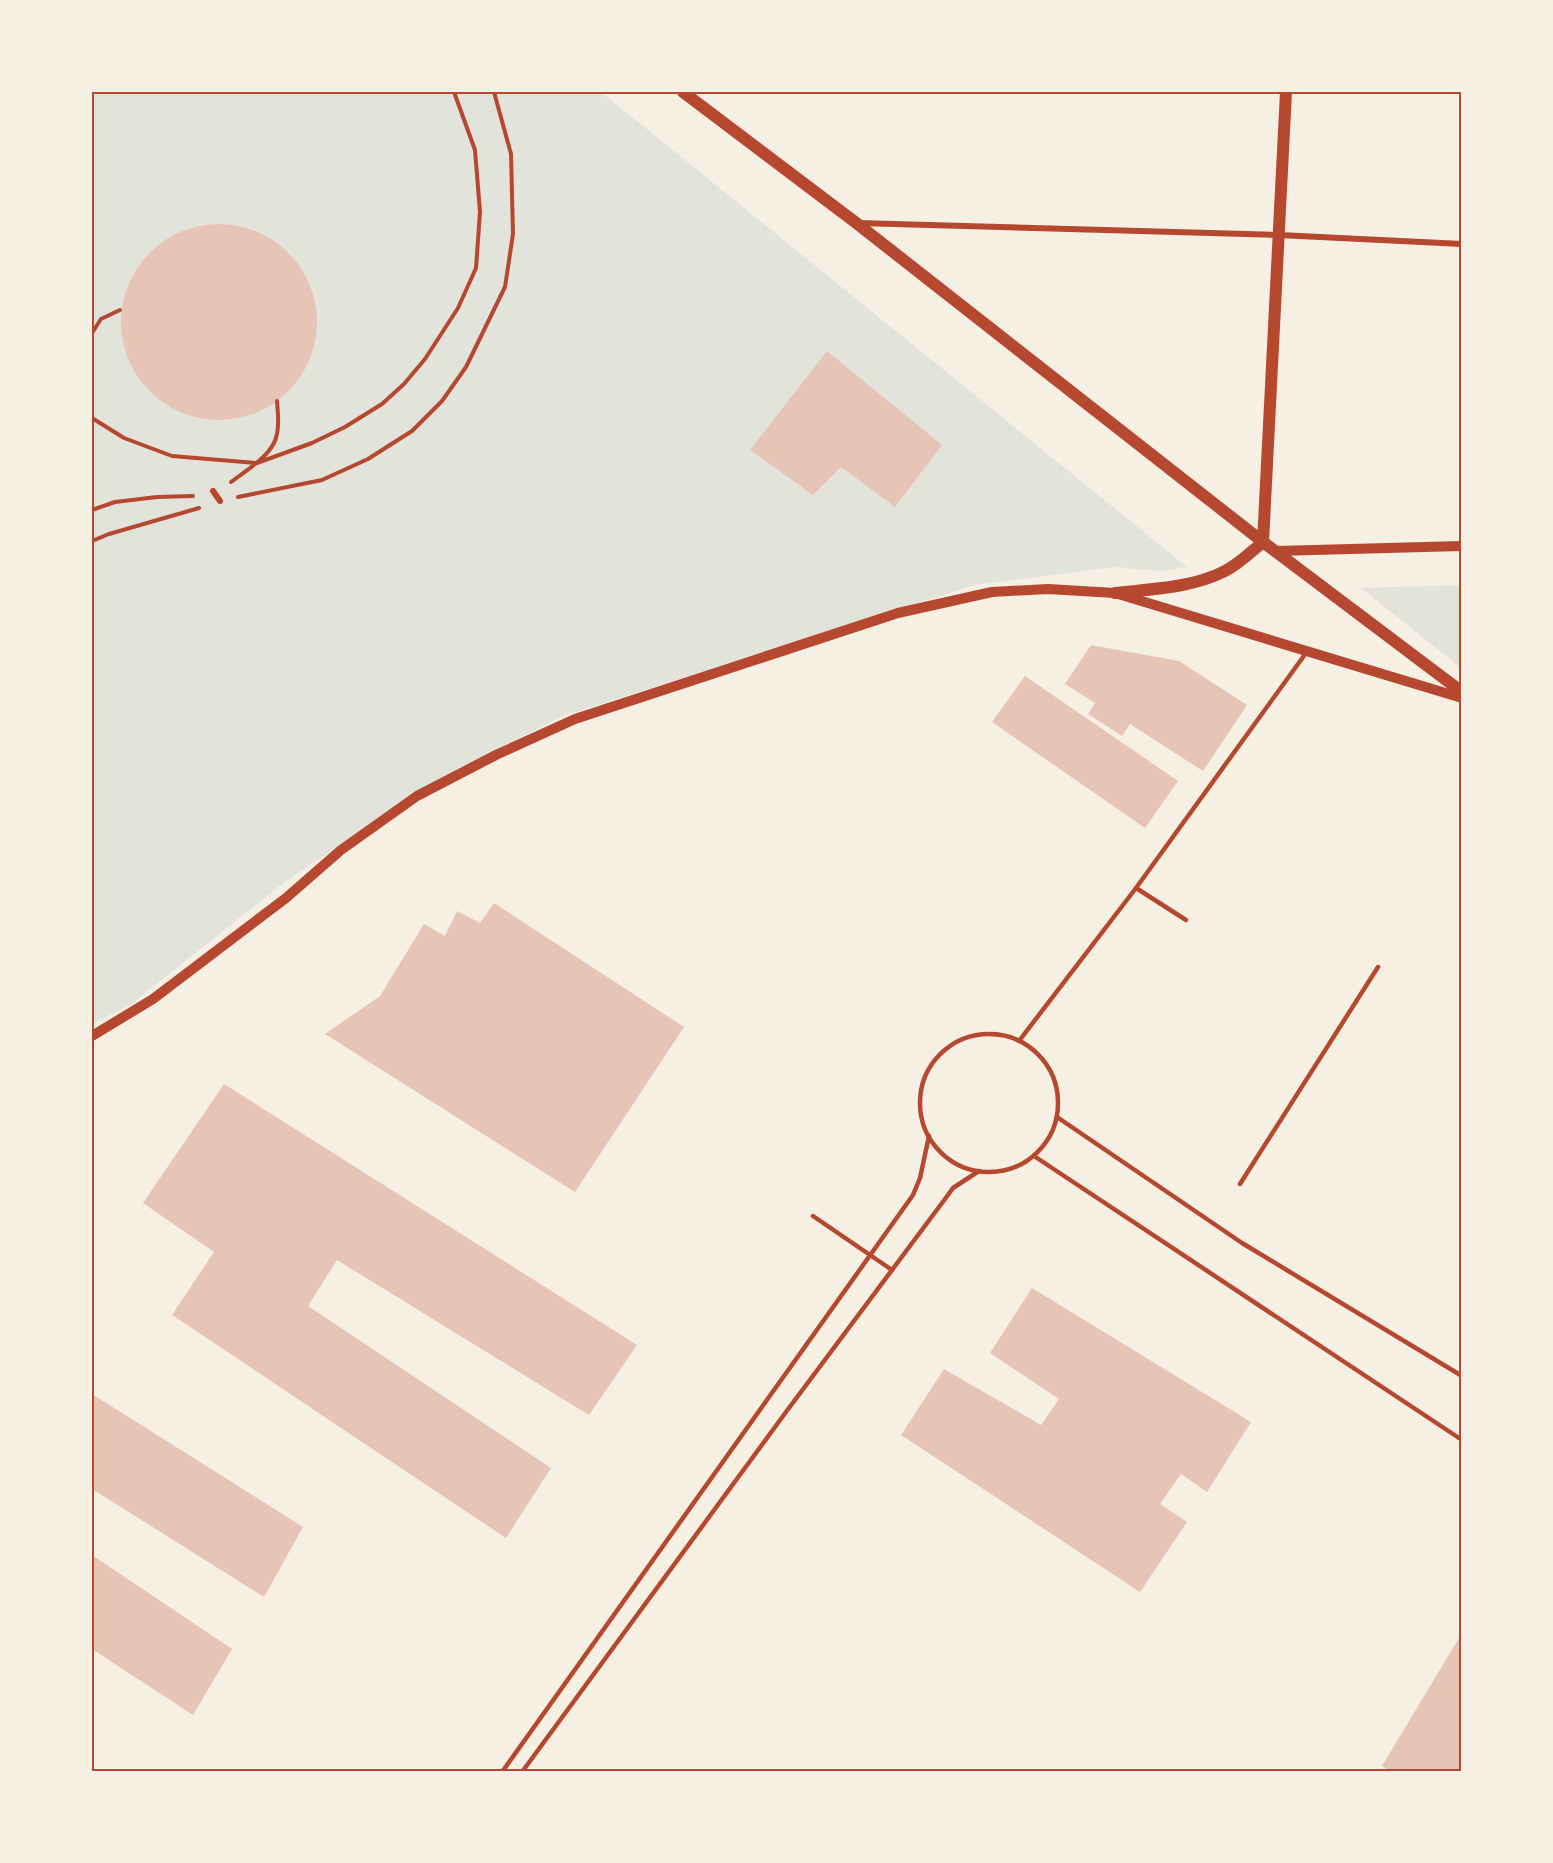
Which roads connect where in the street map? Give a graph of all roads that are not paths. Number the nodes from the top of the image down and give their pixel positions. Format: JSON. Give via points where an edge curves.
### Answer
{"nodes":[{"id":1,"x":683,"y":92,"type":"edge"},
{"id":2,"x":1286,"y":92,"type":"edge"},
{"id":3,"x":855,"y":222,"type":"junction"},
{"id":4,"x":1279,"y":235,"type":"junction"},
{"id":5,"x":1461,"y":244,"type":"edge"},
{"id":6,"x":213,"y":491,"type":"road end"},
{"id":7,"x":220,"y":501,"type":"road end"},
{"id":8,"x":1263,"y":543,"type":"junction"},
{"id":9,"x":1461,"y":546,"type":"edge"},
{"id":10,"x":1276,"y":551,"type":"junction"},
{"id":11,"x":1115,"y":593,"type":"junction"},
{"id":12,"x":1307,"y":651,"type":"junction"},
{"id":13,"x":1461,"y":692,"type":"edge"},
{"id":14,"x":1461,"y":698,"type":"edge"},
{"id":15,"x":1136,"y":888,"type":"junction"},
{"id":16,"x":1186,"y":920,"type":"dead end"},
{"id":17,"x":1377,"y":967,"type":"dead end"},
{"id":18,"x":92,"y":1036,"type":"edge"},
{"id":19,"x":1019,"y":1041,"type":"junction"},
{"id":20,"x":1057,"y":1117,"type":"junction"},
{"id":21,"x":929,"y":1136,"type":"junction"},
{"id":22,"x":1034,"y":1156,"type":"junction"},
{"id":23,"x":979,"y":1171,"type":"junction"},
{"id":24,"x":1240,"y":1184,"type":"dead end"},
{"id":25,"x":813,"y":1216,"type":"dead end"},
{"id":26,"x":870,"y":1255,"type":"junction"},
{"id":27,"x":892,"y":1270,"type":"junction"},
{"id":28,"x":1461,"y":1376,"type":"edge"},
{"id":29,"x":1461,"y":1440,"type":"edge"},
{"id":30,"x":502,"y":1772,"type":"edge"},
{"id":31,"x":522,"y":1772,"type":"edge"}],
"edges":[{"from":1,"to":3,"type":"main road"},
{"from":2,"to":4,"type":"main road"},
{"from":3,"to":4,"type":"street"},
{"from":3,"to":8,"type":"main road"},
{"from":4,"to":5,"type":"street"},
{"from":4,"to":8,"type":"main road"},
{"from":6,"to":7,"type":"street"},
{"from":8,"to":10,"type":"main road"},
{"from":8,"to":11,"type":"main road","via":[[1225,572],[1173,586]]},
{"from":9,"to":10,"type":"street"},
{"from":10,"to":13,"type":"main road"},
{"from":11,"to":12,"type":"street"},
{"from":11,"to":18,"type":"street","via":[[1048,589],[992,592],[898,613],[575,719],[417,796],[341,850],[286,898],[153,999]]},
{"from":12,"to":14,"type":"street"},
{"from":12,"to":15,"type":"lane"},
{"from":15,"to":16,"type":"lane"},
{"from":15,"to":19,"type":"lane"},
{"from":17,"to":24,"type":"lane"},
{"from":19,"to":20,"type":"lane","via":[[1038,1054],[1051,1072],[1058,1094]]},
{"from":19,"to":21,"type":"lane","via":[[997,1035],[974,1036],[953,1044],[936,1059],[924,1079],[920,1101]]},
{"from":20,"to":22,"type":"lane","via":[[1049,1138]]},
{"from":20,"to":28,"type":"lane","via":[[1242,1243]]},
{"from":21,"to":23,"type":"lane","via":[[949,1160]]},
{"from":21,"to":26,"type":"lane","via":[[913,1195]]},
{"from":22,"to":23,"type":"lane","via":[[1015,1167]]},
{"from":22,"to":29,"type":"lane"},
{"from":23,"to":27,"type":"lane","via":[[953,1188]]},
{"from":25,"to":26,"type":"lane"},
{"from":26,"to":27,"type":"lane"},
{"from":26,"to":30,"type":"lane"},
{"from":27,"to":31,"type":"lane"}]}
